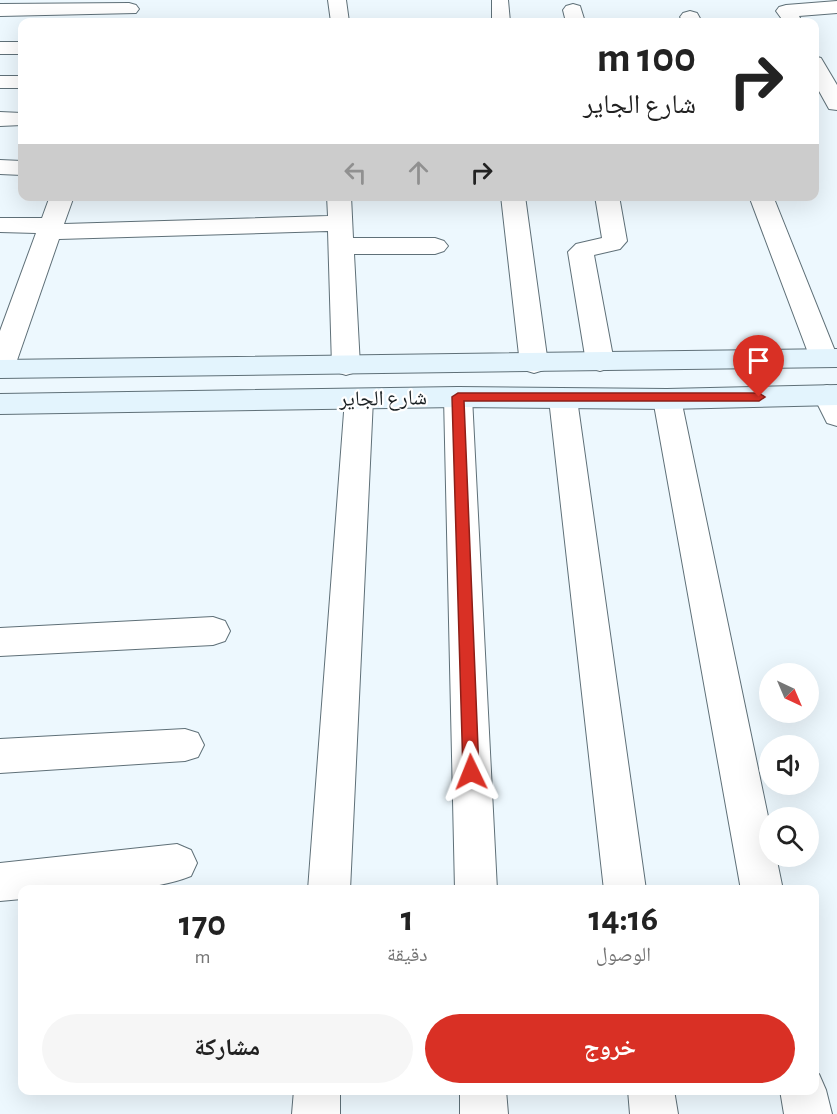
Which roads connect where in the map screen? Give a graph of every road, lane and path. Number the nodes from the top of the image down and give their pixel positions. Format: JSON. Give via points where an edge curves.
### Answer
{"nodes":[{"id":1,"x":337,"y":0,"type":"edge"},
{"id":2,"x":500,"y":2,"type":"dead end"},
{"id":3,"x":813,"y":4,"type":"edge"},
{"id":4,"x":837,"y":7,"type":"edge"},
{"id":5,"x":128,"y":11,"type":"edge"},
{"id":6,"x":4,"y":12,"type":"edge"},
{"id":7,"x":339,"y":18,"type":"edge"},
{"id":8,"x":501,"y":18,"type":"edge"},
{"id":9,"x":790,"y":18,"type":"edge"},
{"id":10,"x":0,"y":48,"type":"edge"},
{"id":11,"x":18,"y":48,"type":"edge"},
{"id":12,"x":819,"y":71,"type":"edge"},
{"id":13,"x":0,"y":82,"type":"edge"},
{"id":14,"x":18,"y":82,"type":"edge"},
{"id":15,"x":837,"y":104,"type":"edge"},
{"id":16,"x":0,"y":119,"type":"edge"},
{"id":17,"x":18,"y":119,"type":"edge"},
{"id":18,"x":0,"y":167,"type":"edge"},
{"id":19,"x":18,"y":168,"type":"edge"},
{"id":20,"x":60,"y":201,"type":"edge"},
{"id":21,"x":339,"y":201,"type":"edge"},
{"id":22,"x":514,"y":201,"type":"edge"},
{"id":23,"x":608,"y":201,"type":"edge"},
{"id":24,"x":763,"y":201,"type":"edge"},
{"id":25,"x":0,"y":225,"type":"edge"},
{"id":26,"x":50,"y":229,"type":"junction"},
{"id":27,"x":341,"y":234,"type":"junction"},
{"id":28,"x":435,"y":246,"type":"dead end"},
{"id":29,"x":831,"y":358,"type":"edge"},
{"id":30,"x":600,"y":362,"type":"junction"},
{"id":31,"x":534,"y":364,"type":"junction"},
{"id":32,"x":346,"y":366,"type":"junction"},
{"id":33,"x":0,"y":369,"type":"edge"},
{"id":34,"x":458,"y":397,"type":"junction"},
{"id":35,"x":359,"y":399,"type":"junction"},
{"id":36,"x":563,"y":399,"type":"junction"},
{"id":37,"x":667,"y":399,"type":"junction"},
{"id":38,"x":834,"y":402,"type":"edge"},
{"id":39,"x":0,"y":404,"type":"edge"},
{"id":40,"x":213,"y":631,"type":"dead end"},
{"id":41,"x":0,"y":642,"type":"edge"},
{"id":42,"x":184,"y":745,"type":"dead end"},
{"id":43,"x":0,"y":756,"type":"edge"},
{"id":44,"x":177,"y":863,"type":"dead end"},
{"id":45,"x":0,"y":882,"type":"edge"},
{"id":46,"x":329,"y":885,"type":"edge"},
{"id":47,"x":476,"y":885,"type":"edge"},
{"id":48,"x":625,"y":885,"type":"edge"},
{"id":49,"x":761,"y":885,"type":"edge"},
{"id":50,"x":317,"y":1095,"type":"edge"},
{"id":51,"x":483,"y":1095,"type":"edge"},
{"id":52,"x":652,"y":1095,"type":"edge"},
{"id":53,"x":804,"y":1095,"type":"edge"},
{"id":54,"x":316,"y":1114,"type":"edge"},
{"id":55,"x":484,"y":1114,"type":"edge"},
{"id":56,"x":654,"y":1114,"type":"edge"},
{"id":57,"x":808,"y":1114,"type":"edge"}],
"edges":[{"from":1,"to":7,"type":"street"},
{"from":2,"to":8,"type":"street"},
{"from":3,"to":4,"type":"street"},
{"from":3,"to":9,"type":"street","via":[[786,11]]},
{"from":5,"to":6,"type":"street"},
{"from":10,"to":11,"type":"street"},
{"from":12,"to":15,"type":"street"},
{"from":13,"to":14,"type":"street"},
{"from":16,"to":17,"type":"street"},
{"from":18,"to":19,"type":"street"},
{"from":20,"to":26,"type":"street"},
{"from":21,"to":27,"type":"street"},
{"from":22,"to":31,"type":"street"},
{"from":23,"to":30,"type":"street","via":[[615,241],[589,246],[581,252]]},
{"from":24,"to":29,"type":"street"},
{"from":25,"to":26,"type":"street"},
{"from":26,"to":27,"type":"street"},
{"from":26,"to":33,"type":"street"},
{"from":27,"to":28,"type":"street"},
{"from":27,"to":32,"type":"street"},
{"from":29,"to":30,"type":"street","name":"شارع الجاير"},
{"from":30,"to":31,"type":"street","name":"شارع الجاير"},
{"from":31,"to":32,"type":"street","name":"شارع الجاير"},
{"from":32,"to":33,"type":"street","name":"شارع الجاير"},
{"from":34,"to":35,"type":"street","name":"شارع الجاير"},
{"from":34,"to":36,"type":"street","name":"شارع الجاير"},
{"from":34,"to":47,"type":"street"},
{"from":35,"to":39,"type":"street","name":"شارع الجاير"},
{"from":35,"to":46,"type":"street"},
{"from":36,"to":37,"type":"street","name":"شارع الجاير"},
{"from":36,"to":48,"type":"street"},
{"from":37,"to":38,"type":"street","name":"شارع الجاير"},
{"from":37,"to":49,"type":"street"},
{"from":40,"to":41,"type":"street"},
{"from":42,"to":43,"type":"street"},
{"from":44,"to":45,"type":"street"},
{"from":50,"to":54,"type":"street"},
{"from":51,"to":55,"type":"street"},
{"from":52,"to":56,"type":"street"},
{"from":53,"to":57,"type":"street"}]}
